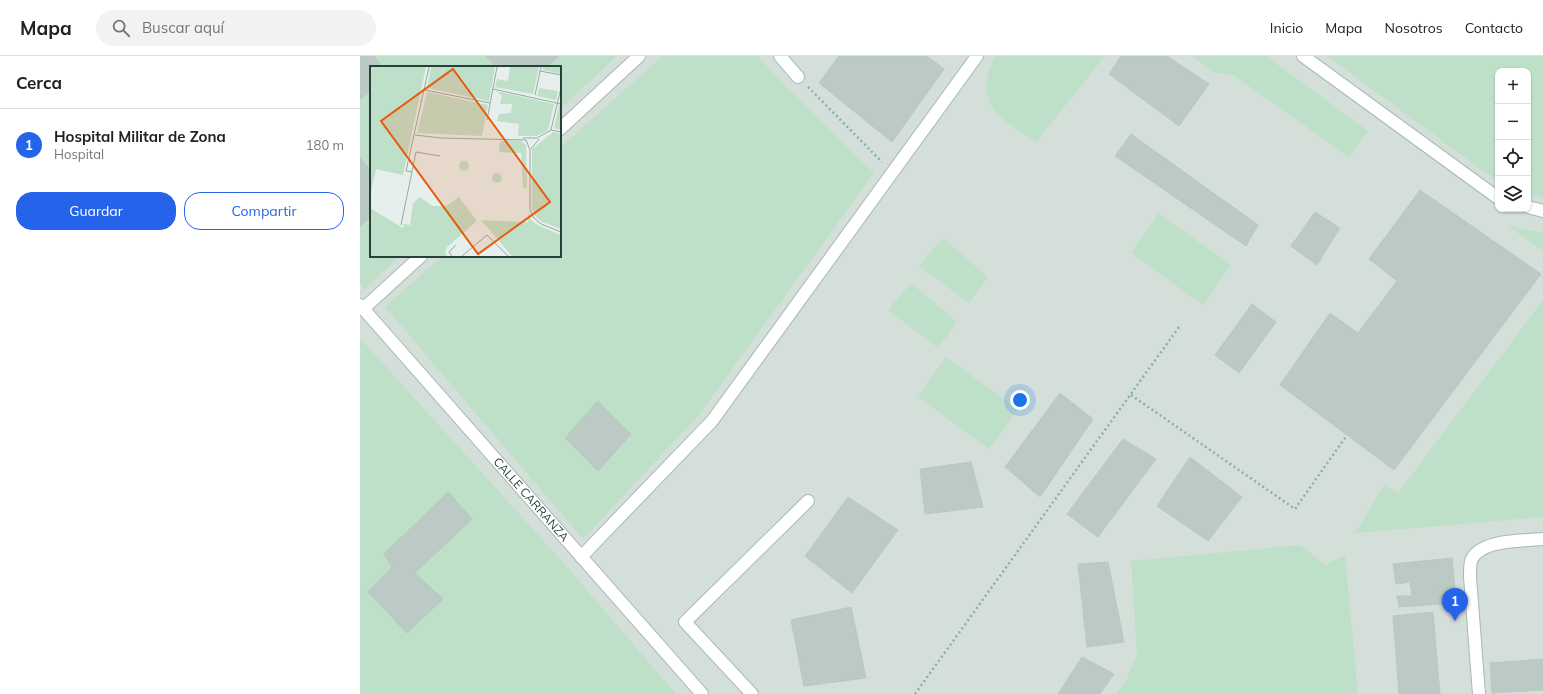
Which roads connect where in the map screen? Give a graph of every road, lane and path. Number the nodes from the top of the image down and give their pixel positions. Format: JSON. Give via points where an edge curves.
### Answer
{"nodes":[{"id":1,"x":640,"y":56,"type":"edge"},
{"id":2,"x":780,"y":56,"type":"edge"},
{"id":3,"x":977,"y":56,"type":"edge"},
{"id":4,"x":1303,"y":56,"type":"edge"},
{"id":5,"x":798,"y":76,"type":"joint"},
{"id":6,"x":561,"y":128,"type":"edge"},
{"id":7,"x":892,"y":173,"type":"junction"},
{"id":8,"x":1495,"y":196,"type":"edge"},
{"id":9,"x":1531,"y":208,"type":"edge"},
{"id":10,"x":1543,"y":211,"type":"edge"},
{"id":11,"x":420,"y":257,"type":"edge"},
{"id":12,"x":362,"y":307,"type":"edge"},
{"id":13,"x":1179,"y":327,"type":"dead end"},
{"id":14,"x":1131,"y":395,"type":"junction"},
{"id":15,"x":1347,"y":435,"type":"dead end"},
{"id":16,"x":808,"y":500,"type":"dead end"},
{"id":17,"x":1543,"y":539,"type":"edge"},
{"id":18,"x":582,"y":557,"type":"junction"},
{"id":19,"x":702,"y":694,"type":"edge"},
{"id":20,"x":752,"y":694,"type":"edge"},
{"id":21,"x":915,"y":694,"type":"edge"},
{"id":22,"x":1479,"y":694,"type":"edge"}],
"edges":[{"from":1,"to":6,"type":"street"},
{"from":2,"to":5,"type":"street"},
{"from":3,"to":7,"type":"street"},
{"from":4,"to":8,"type":"street"},
{"from":5,"to":7,"type":"path"},
{"from":7,"to":18,"type":"street","via":[[712,421]]},
{"from":9,"to":10,"type":"street"},
{"from":11,"to":12,"type":"street"},
{"from":12,"to":18,"type":"street","name":"CALLE CARRANZA"},
{"from":13,"to":14,"type":"path"},
{"from":14,"to":15,"type":"path","via":[[1295,509]]},
{"from":14,"to":21,"type":"path"},
{"from":16,"to":20,"type":"street","via":[[686,622]]},
{"from":17,"to":22,"type":"street","via":[[1496,543],[1480,550],[1472,560],[1470,577]]},
{"from":18,"to":19,"type":"street","name":"CALLE CARRANZA"}]}
